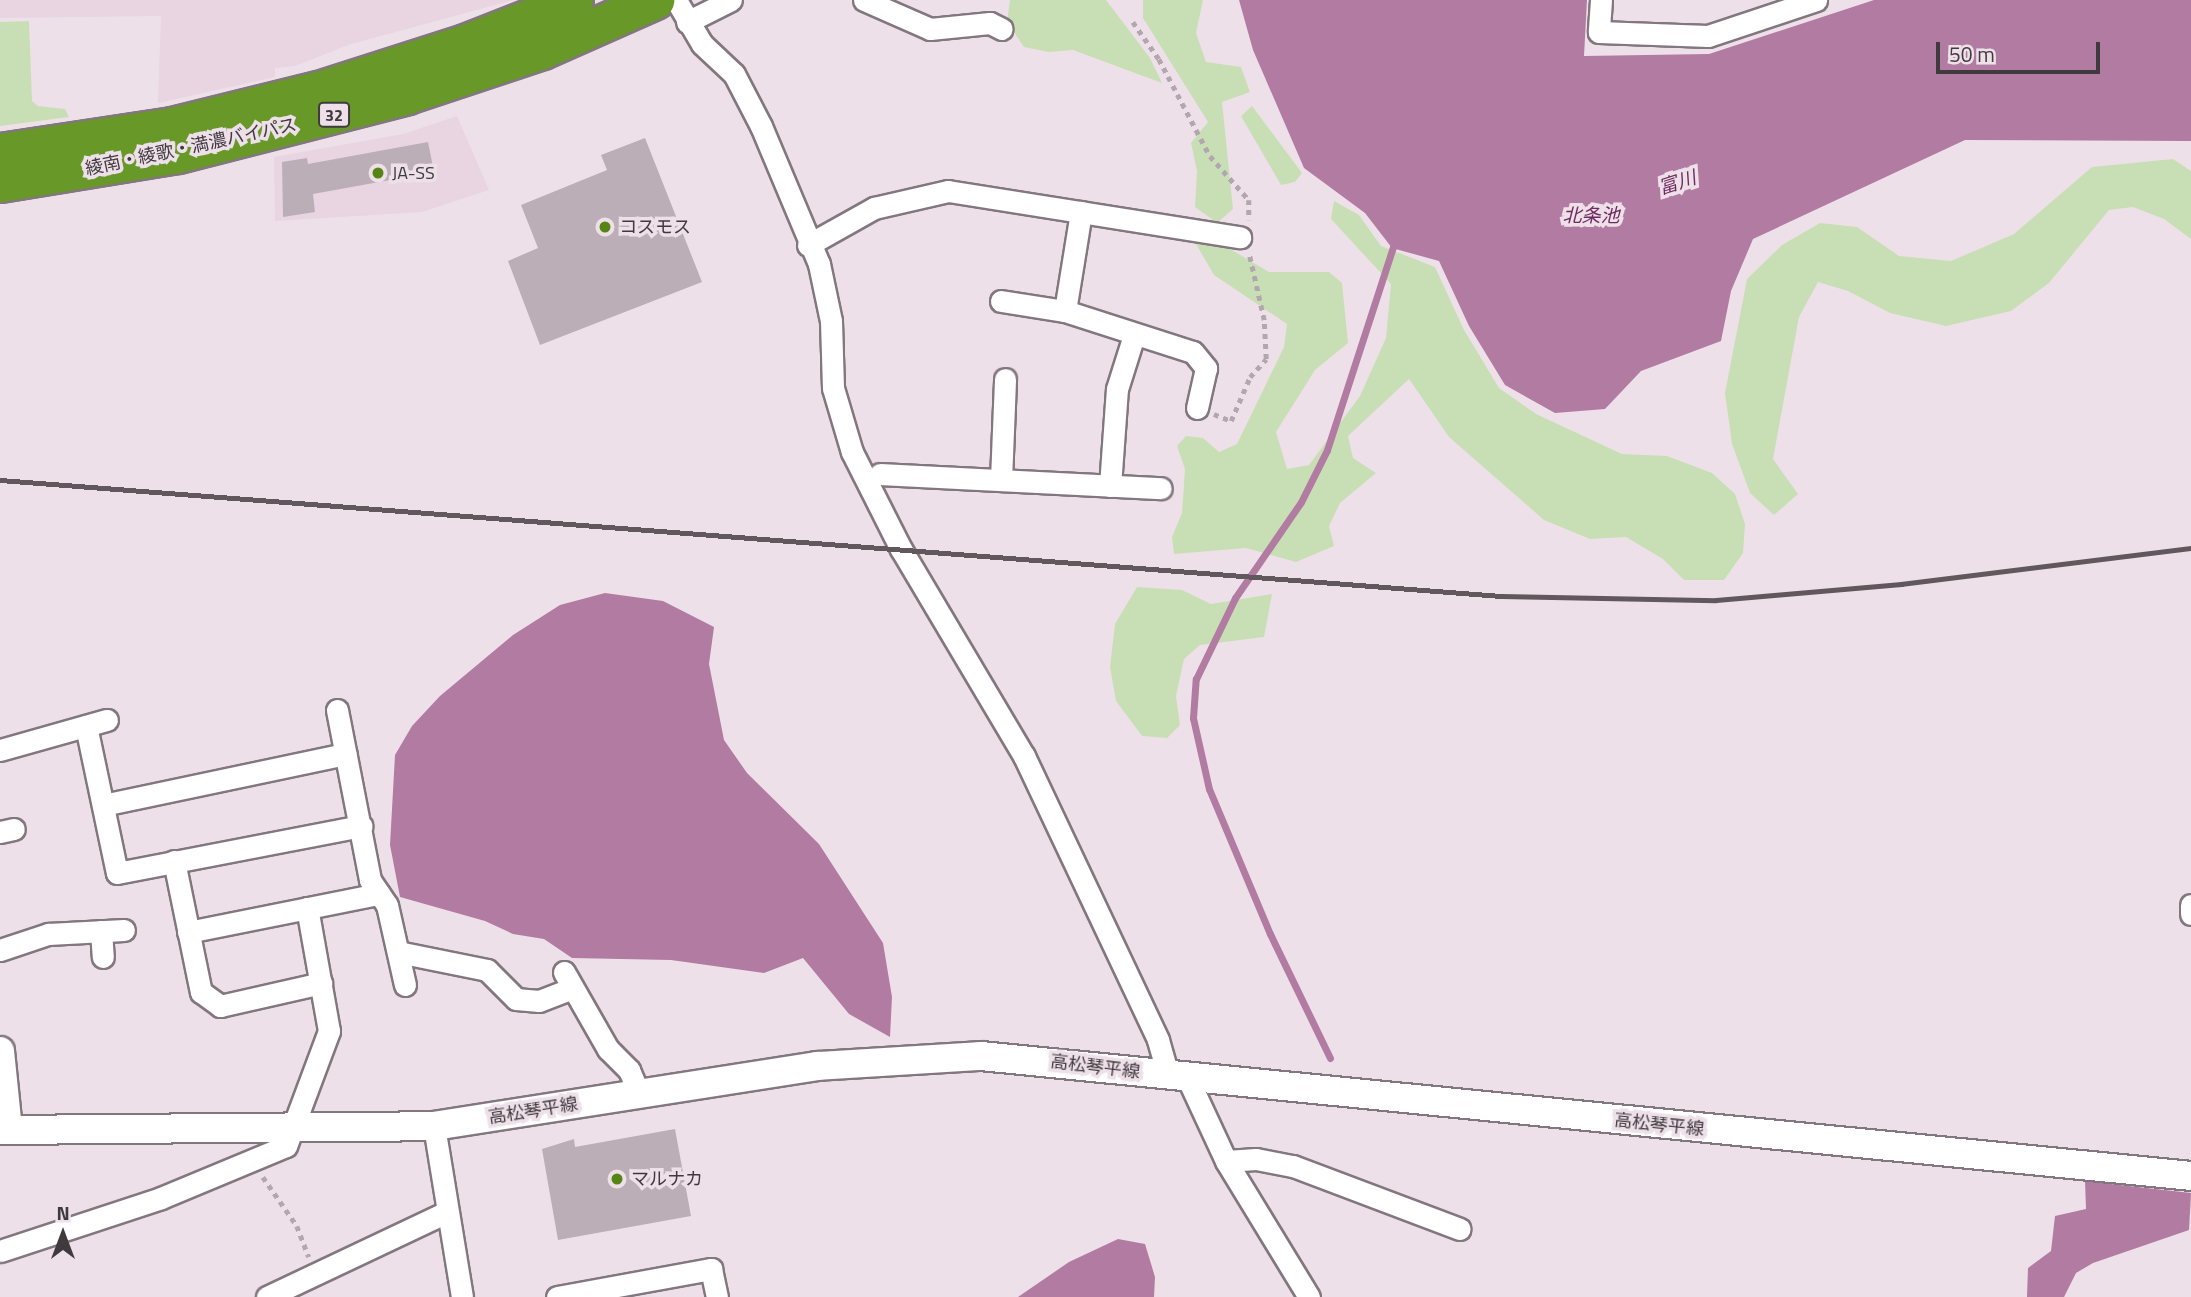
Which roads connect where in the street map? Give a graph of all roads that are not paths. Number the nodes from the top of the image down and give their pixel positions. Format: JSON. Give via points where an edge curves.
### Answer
{"nodes":[{"id":1,"x":574,"y":0,"type":"edge"},
{"id":2,"x":655,"y":0,"type":"edge"},
{"id":3,"x":676,"y":0,"type":"edge"},
{"id":4,"x":732,"y":0,"type":"edge"},
{"id":5,"x":864,"y":0,"type":"edge"},
{"id":6,"x":1601,"y":0,"type":"edge"},
{"id":7,"x":1816,"y":0,"type":"edge"},
{"id":8,"x":687,"y":22,"type":"junction"},
{"id":9,"x":1002,"y":29,"type":"dead end"},
{"id":10,"x":0,"y":152,"type":"edge"},
{"id":11,"x":0,"y":183,"type":"edge"},
{"id":12,"x":1081,"y":212,"type":"junction"},
{"id":13,"x":1240,"y":237,"type":"dead end"},
{"id":14,"x":808,"y":245,"type":"junction"},
{"id":15,"x":1001,"y":301,"type":"dead end"},
{"id":16,"x":1065,"y":311,"type":"junction"},
{"id":17,"x":1134,"y":335,"type":"junction"},
{"id":18,"x":1005,"y":379,"type":"dead end"},
{"id":19,"x":1197,"y":408,"type":"dead end"},
{"id":20,"x":880,"y":474,"type":"dead end"},
{"id":21,"x":1001,"y":480,"type":"junction"},
{"id":22,"x":1110,"y":486,"type":"junction"},
{"id":23,"x":1161,"y":488,"type":"dead end"},
{"id":24,"x":337,"y":710,"type":"dead end"},
{"id":25,"x":107,"y":720,"type":"dead end"},
{"id":26,"x":86,"y":726,"type":"junction"},
{"id":27,"x":0,"y":750,"type":"edge"},
{"id":28,"x":346,"y":754,"type":"junction"},
{"id":29,"x":103,"y":805,"type":"junction"},
{"id":30,"x":362,"y":826,"type":"junction"},
{"id":31,"x":174,"y":861,"type":"junction"},
{"id":32,"x":379,"y":894,"type":"junction"},
{"id":33,"x":2191,"y":905,"type":"edge"},
{"id":34,"x":307,"y":908,"type":"junction"},
{"id":35,"x":2191,"y":914,"type":"edge"},
{"id":36,"x":124,"y":930,"type":"dead end"},
{"id":37,"x":101,"y":931,"type":"junction"},
{"id":38,"x":188,"y":932,"type":"junction"},
{"id":39,"x":0,"y":950,"type":"edge"},
{"id":40,"x":398,"y":952,"type":"junction"},
{"id":41,"x":103,"y":957,"type":"dead end"},
{"id":42,"x":321,"y":983,"type":"junction"},
{"id":43,"x":405,"y":985,"type":"dead end"},
{"id":44,"x":0,"y":1051,"type":"edge"},
{"id":45,"x":1178,"y":1077,"type":"junction"},
{"id":46,"x":639,"y":1094,"type":"junction"},
{"id":47,"x":434,"y":1126,"type":"junction"},
{"id":48,"x":294,"y":1127,"type":"junction"},
{"id":49,"x":4,"y":1130,"type":"edge"},
{"id":50,"x":1226,"y":1161,"type":"junction"},
{"id":51,"x":2191,"y":1177,"type":"edge"},
{"id":52,"x":445,"y":1213,"type":"junction"},
{"id":53,"x":1460,"y":1229,"type":"dead end"},
{"id":54,"x":0,"y":1251,"type":"edge"},
{"id":55,"x":267,"y":1297,"type":"edge"},
{"id":56,"x":462,"y":1297,"type":"edge"},
{"id":57,"x":557,"y":1297,"type":"edge"},
{"id":58,"x":717,"y":1297,"type":"edge"},
{"id":59,"x":1309,"y":1297,"type":"edge"}],
"edges":[{"from":1,"to":10,"type":"highway","name":"綾南・綾歌・満濃バイパス","number":"32","via":[[465,43],[318,90],[172,125]]},
{"from":2,"to":11,"type":"highway","name":"綾南・綾歌・満濃バイパス","number":"32","via":[[542,50],[361,108],[178,154]]},
{"from":3,"to":8,"type":"street"},
{"from":4,"to":8,"type":"street"},
{"from":5,"to":9,"type":"street","via":[[930,29],[990,23]]},
{"from":6,"to":7,"type":"street","via":[[1599,32],[1708,36]]},
{"from":8,"to":14,"type":"street","via":[[702,44],[734,74],[761,126]]},
{"from":12,"to":13,"type":"street"},
{"from":12,"to":14,"type":"street","via":[[948,191],[874,208]]},
{"from":12,"to":16,"type":"street"},
{"from":14,"to":45,"type":"street","via":[[819,264],[831,321],[833,388],[852,452],[901,549],[1024,757]]},
{"from":15,"to":16,"type":"street"},
{"from":16,"to":17,"type":"street"},
{"from":17,"to":19,"type":"street","via":[[1193,352],[1206,368]]},
{"from":17,"to":22,"type":"street","via":[[1117,389]]},
{"from":18,"to":21,"type":"street"},
{"from":20,"to":21,"type":"street"},
{"from":21,"to":22,"type":"street"},
{"from":22,"to":23,"type":"street"},
{"from":24,"to":28,"type":"street"},
{"from":25,"to":26,"type":"street"},
{"from":26,"to":27,"type":"street"},
{"from":26,"to":29,"type":"street"},
{"from":28,"to":29,"type":"street"},
{"from":28,"to":30,"type":"street"},
{"from":29,"to":31,"type":"street","via":[[117,873]]},
{"from":30,"to":31,"type":"street"},
{"from":30,"to":32,"type":"street","via":[[370,880]]},
{"from":31,"to":38,"type":"street"},
{"from":32,"to":34,"type":"street"},
{"from":32,"to":40,"type":"street","via":[[387,905]]},
{"from":33,"to":35,"type":"street"},
{"from":34,"to":38,"type":"street"},
{"from":34,"to":42,"type":"street"},
{"from":36,"to":37,"type":"street"},
{"from":37,"to":39,"type":"street","via":[[48,934]]},
{"from":37,"to":41,"type":"street"},
{"from":38,"to":42,"type":"street","via":[[201,992],[220,1006]]},
{"from":40,"to":43,"type":"street"},
{"from":40,"to":46,"type":"street","via":[[487,970],[516,999],[539,1001],[568,981],[608,1049],[629,1070]]},
{"from":42,"to":48,"type":"street","via":[[329,1031]]},
{"from":44,"to":49,"type":"main road"},
{"from":45,"to":46,"type":"main road","name":"高松琴平線","via":[[981,1056],[817,1066]]},
{"from":45,"to":50,"type":"street"},
{"from":45,"to":51,"type":"main road","name":"高松琴平線"},
{"from":46,"to":47,"type":"main road","name":"高松琴平線"},
{"from":47,"to":48,"type":"main road","name":"高松琴平線"},
{"from":47,"to":52,"type":"street"},
{"from":48,"to":49,"type":"main road","name":"高松琴平線"},
{"from":48,"to":54,"type":"street","via":[[286,1146],[161,1198]]},
{"from":50,"to":53,"type":"street","via":[[1256,1159],[1293,1166]]},
{"from":50,"to":59,"type":"street"},
{"from":52,"to":55,"type":"street"},
{"from":52,"to":56,"type":"street"},
{"from":57,"to":58,"type":"street","via":[[712,1269]]}]}
